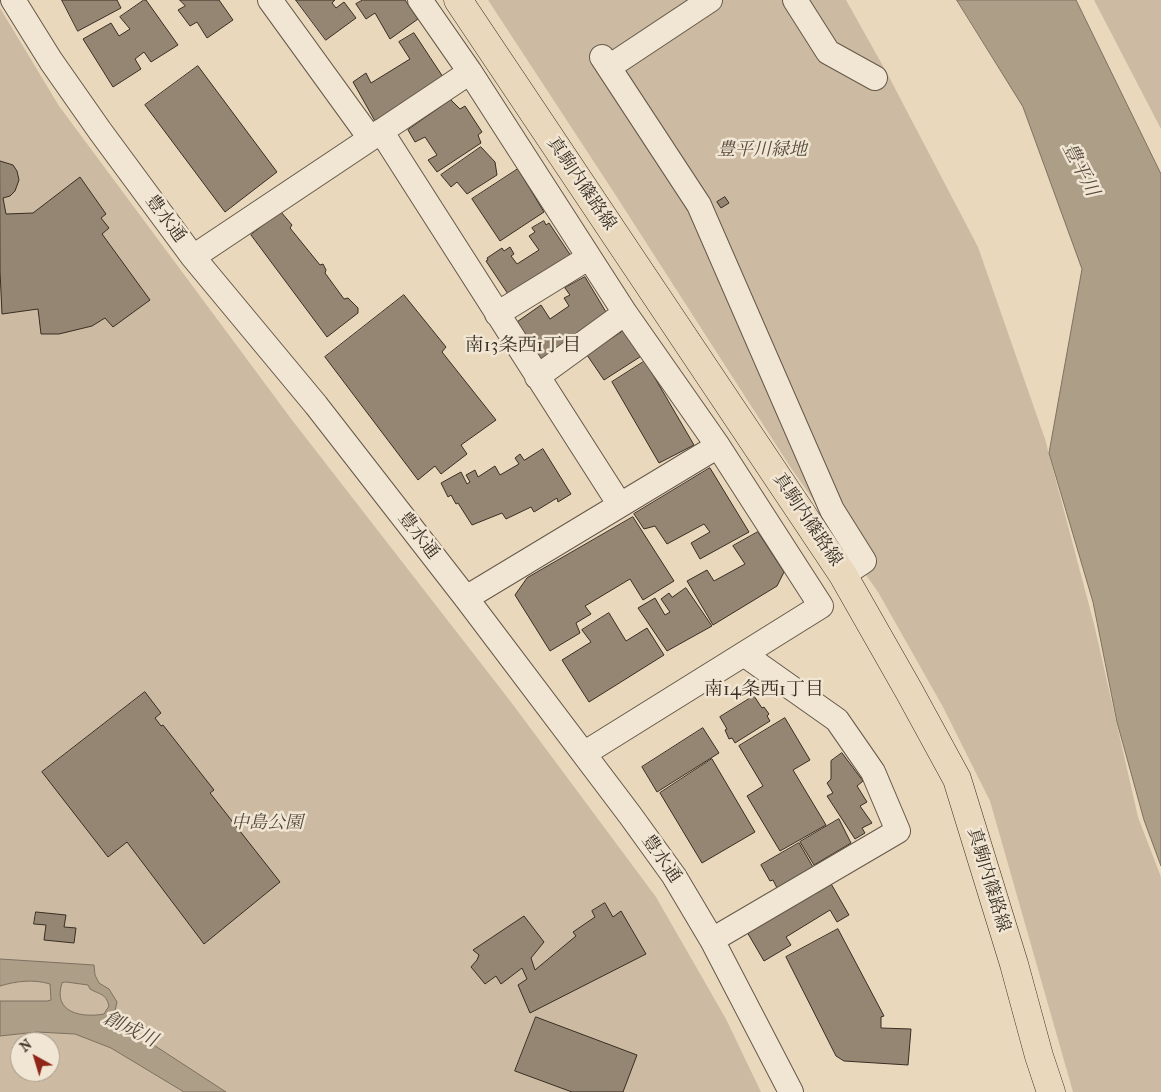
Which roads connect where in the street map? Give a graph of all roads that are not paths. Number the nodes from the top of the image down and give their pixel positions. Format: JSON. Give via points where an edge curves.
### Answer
{"nodes":[{"id":1,"x":13,"y":0,"type":"edge"},
{"id":2,"x":270,"y":0,"type":"edge"},
{"id":3,"x":420,"y":0,"type":"edge"},
{"id":4,"x":458,"y":0,"type":"edge"},
{"id":5,"x":710,"y":0,"type":"edge"},
{"id":6,"x":795,"y":0,"type":"edge"},
{"id":7,"x":470,"y":72,"type":"junction"},
{"id":8,"x":875,"y":78,"type":"dead end"},
{"id":9,"x":376,"y":134,"type":"junction"},
{"id":10,"x":193,"y":257,"type":"junction"},
{"id":11,"x":588,"y":258,"type":"junction"},
{"id":12,"x":625,"y":313,"type":"junction"},
{"id":13,"x":497,"y":314,"type":"junction"},
{"id":14,"x":537,"y":377,"type":"junction"},
{"id":15,"x":718,"y":446,"type":"junction"},
{"id":16,"x":620,"y":506,"type":"junction"},
{"id":17,"x":843,"y":575,"type":"junction"},
{"id":18,"x":466,"y":598,"type":"junction"},
{"id":19,"x":745,"y":655,"type":"junction"},
{"id":20,"x":584,"y":754,"type":"junction"},
{"id":21,"x":712,"y":940,"type":"junction"},
{"id":22,"x":791,"y":1092,"type":"edge"},
{"id":23,"x":1052,"y":1092,"type":"edge"}],
"edges":[{"from":1,"to":10,"type":"street","name":"豊水通","via":[[100,132]]},
{"from":2,"to":9,"type":"street"},
{"from":3,"to":7,"type":"street"},
{"from":4,"to":17,"type":"main road","name":"真駒内篠路線"},
{"from":5,"to":17,"type":"street","via":[[605,62],[699,205],[832,510],[864,561]]},
{"from":6,"to":8,"type":"street","via":[[828,52]]},
{"from":7,"to":9,"type":"street"},
{"from":7,"to":11,"type":"street"},
{"from":9,"to":10,"type":"street"},
{"from":9,"to":13,"type":"street"},
{"from":10,"to":18,"type":"street","name":"豊水通","via":[[316,404]]},
{"from":11,"to":12,"type":"street"},
{"from":11,"to":13,"type":"street"},
{"from":12,"to":14,"type":"street"},
{"from":12,"to":15,"type":"street"},
{"from":13,"to":14,"type":"street"},
{"from":14,"to":16,"type":"street"},
{"from":15,"to":16,"type":"street"},
{"from":15,"to":19,"type":"street","via":[[821,606]]},
{"from":16,"to":18,"type":"street"},
{"from":17,"to":23,"type":"main road","name":"真駒内篠路線","via":[[957,780]]},
{"from":18,"to":20,"type":"street","name":"豊水通"},
{"from":19,"to":20,"type":"street"},
{"from":19,"to":21,"type":"street","via":[[837,720],[873,772],[898,831]]},
{"from":20,"to":21,"type":"street","name":"豊水通","via":[[674,876]]},
{"from":21,"to":22,"type":"street","name":"豊水通"}]}
